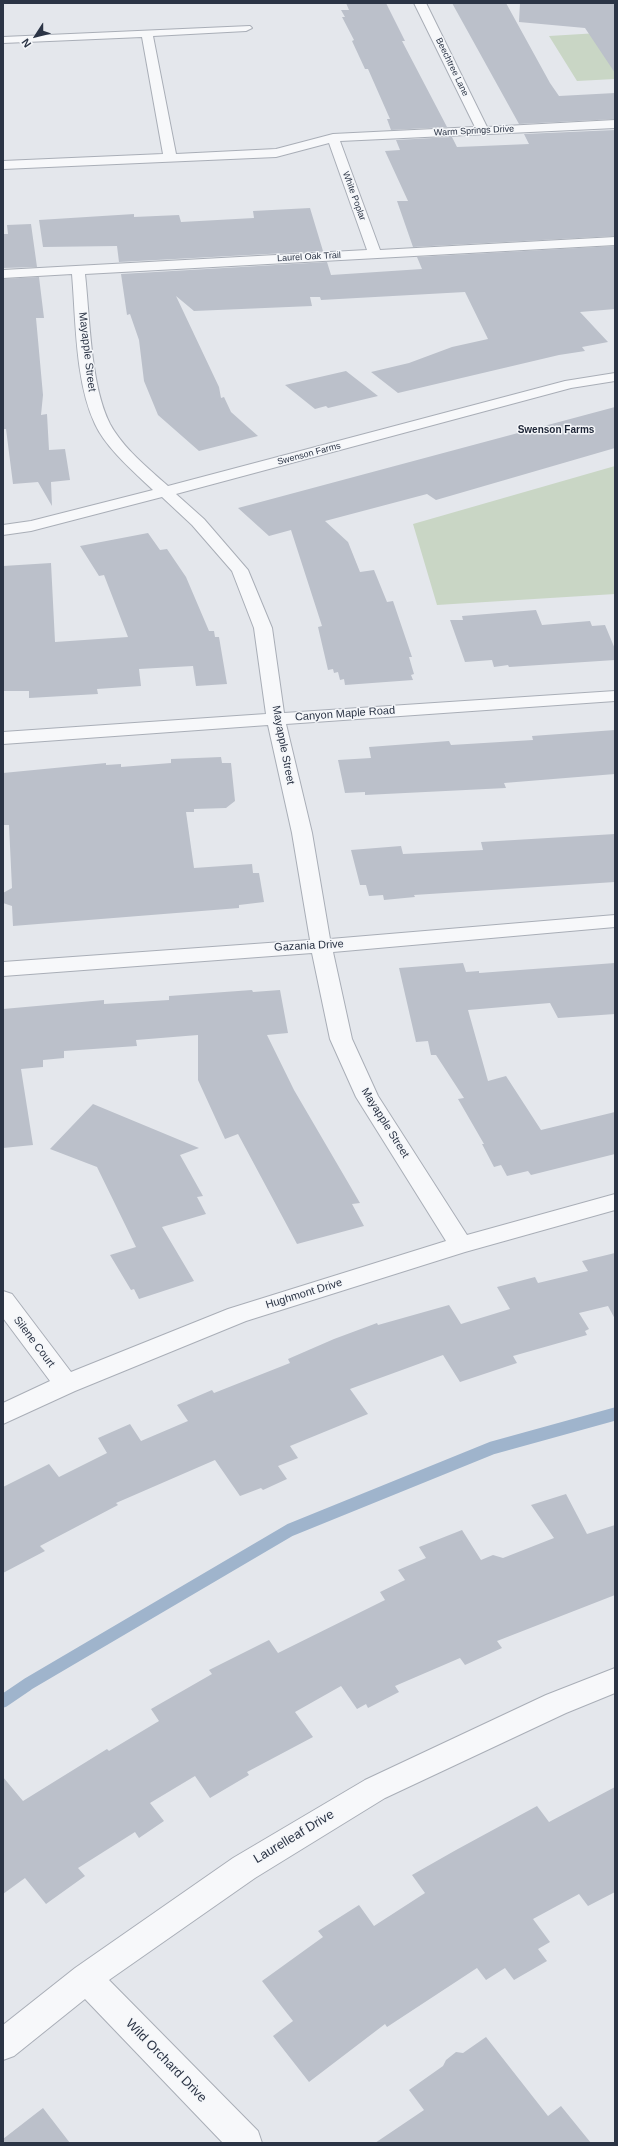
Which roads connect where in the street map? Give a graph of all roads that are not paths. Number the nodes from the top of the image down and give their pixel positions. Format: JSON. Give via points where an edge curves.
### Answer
{"nodes":[{"id":1,"x":420,"y":3,"type":"edge"},
{"id":2,"x":246,"y":28,"type":"dead end"},
{"id":3,"x":147,"y":33,"type":"junction"},
{"id":4,"x":3,"y":40,"type":"edge"},
{"id":5,"x":615,"y":124,"type":"edge"},
{"id":6,"x":483,"y":131,"type":"junction"},
{"id":7,"x":333,"y":138,"type":"junction"},
{"id":8,"x":170,"y":157,"type":"junction"},
{"id":9,"x":3,"y":165,"type":"edge"},
{"id":10,"x":615,"y":242,"type":"edge"},
{"id":11,"x":375,"y":254,"type":"junction"},
{"id":12,"x":78,"y":270,"type":"junction"},
{"id":13,"x":3,"y":274,"type":"edge"},
{"id":14,"x":615,"y":377,"type":"edge"},
{"id":15,"x":164,"y":492,"type":"junction"},
{"id":16,"x":3,"y":530,"type":"edge"},
{"id":17,"x":615,"y":696,"type":"edge"},
{"id":18,"x":276,"y":719,"type":"junction"},
{"id":19,"x":3,"y":738,"type":"edge"},
{"id":20,"x":615,"y":921,"type":"edge"},
{"id":21,"x":321,"y":945,"type":"junction"},
{"id":22,"x":3,"y":969,"type":"edge"},
{"id":23,"x":615,"y":1202,"type":"edge"},
{"id":24,"x":461,"y":1245,"type":"junction"},
{"id":25,"x":3,"y":1300,"type":"edge"},
{"id":26,"x":66,"y":1384,"type":"junction"},
{"id":27,"x":3,"y":1414,"type":"edge"},
{"id":28,"x":615,"y":1680,"type":"edge"},
{"id":29,"x":86,"y":1978,"type":"junction"},
{"id":30,"x":3,"y":2045,"type":"edge"},
{"id":31,"x":246,"y":2143,"type":"edge"}],
"edges":[{"from":1,"to":6,"type":"street","name":"Beechtree Lane"},
{"from":2,"to":3,"type":"street"},
{"from":3,"to":4,"type":"street"},
{"from":3,"to":8,"type":"street"},
{"from":5,"to":6,"type":"street","name":"Warm Springs Drive"},
{"from":6,"to":7,"type":"street","name":"Warm Springs Drive"},
{"from":7,"to":8,"type":"street","name":"Warm Springs Drive","via":[[276,153]]},
{"from":7,"to":11,"type":"street","name":"White Poplar"},
{"from":8,"to":9,"type":"street","name":"Warm Springs Drive"},
{"from":10,"to":11,"type":"street","name":"Laurel Oak Trail"},
{"from":11,"to":12,"type":"street","name":"Laurel Oak Trail"},
{"from":12,"to":13,"type":"street","name":"Laurel Oak Trail"},
{"from":12,"to":15,"type":"street","name":"Mayapple Street","via":[[90,390],[103,425],[129,459]]},
{"from":14,"to":15,"type":"street","name":"Swenson Farms","via":[[570,384]]},
{"from":15,"to":16,"type":"street","name":"Swenson Farms","via":[[31,526]]},
{"from":15,"to":18,"type":"street","name":"Mayapple Street","via":[[198,522],[240,570],[263,628]]},
{"from":17,"to":18,"type":"street","name":"Canyon Maple Road"},
{"from":18,"to":19,"type":"street","name":"Canyon Maple Road"},
{"from":18,"to":21,"type":"street","name":"Mayapple Street","via":[[302,833]]},
{"from":20,"to":21,"type":"street","name":"Gazania Drive"},
{"from":21,"to":22,"type":"street","name":"Gazania Drive"},
{"from":21,"to":24,"type":"street","name":"Mayapple Street","via":[[341,1039],[367,1097]]},
{"from":23,"to":24,"type":"street","name":"Hughmont Drive"},
{"from":24,"to":26,"type":"street","name":"Hughmont Drive","via":[[237,1315]]},
{"from":25,"to":26,"type":"street","name":"Silene Court"},
{"from":26,"to":27,"type":"street","name":"Hughmont Drive"},
{"from":28,"to":29,"type":"street","name":"Laurelleaf Drive","via":[[556,1704],[375,1789],[244,1868]]},
{"from":29,"to":30,"type":"street","name":"Laurelleaf Drive"},
{"from":29,"to":31,"type":"street","name":"Wild Orchard Drive"}]}
